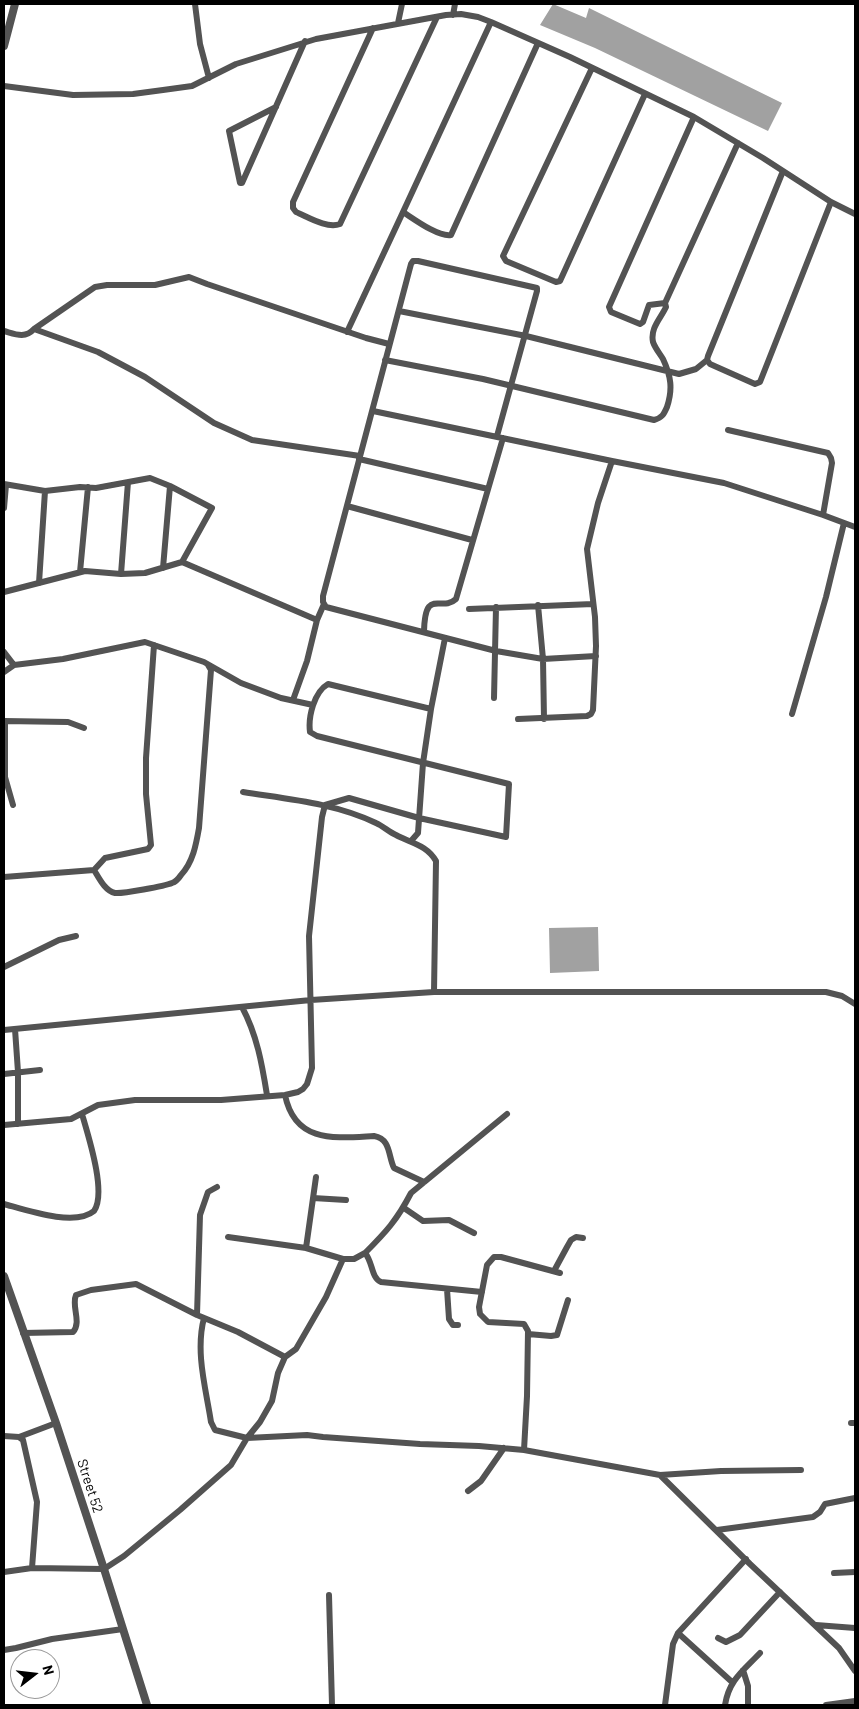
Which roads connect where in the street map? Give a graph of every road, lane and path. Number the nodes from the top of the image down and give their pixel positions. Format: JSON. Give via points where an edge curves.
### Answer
{"nodes":[{"id":1,"x":15,"y":4,"type":"edge"},
{"id":2,"x":195,"y":4,"type":"edge"},
{"id":3,"x":402,"y":4,"type":"edge"},
{"id":4,"x":455,"y":4,"type":"edge"},
{"id":5,"x":453,"y":15,"type":"junction"},
{"id":6,"x":437,"y":16,"type":"junction"},
{"id":7,"x":491,"y":22,"type":"junction"},
{"id":8,"x":398,"y":23,"type":"junction"},
{"id":9,"x":373,"y":28,"type":"junction"},
{"id":10,"x":305,"y":41,"type":"junction"},
{"id":11,"x":538,"y":43,"type":"junction"},
{"id":12,"x":4,"y":46,"type":"edge"},
{"id":13,"x":592,"y":68,"type":"junction"},
{"id":14,"x":209,"y":78,"type":"junction"},
{"id":15,"x":4,"y":86,"type":"edge"},
{"id":16,"x":644,"y":94,"type":"junction"},
{"id":17,"x":276,"y":107,"type":"junction"},
{"id":18,"x":694,"y":117,"type":"junction"},
{"id":19,"x":738,"y":143,"type":"junction"},
{"id":20,"x":783,"y":171,"type":"junction"},
{"id":21,"x":831,"y":202,"type":"junction"},
{"id":22,"x":403,"y":212,"type":"junction"},
{"id":23,"x":855,"y":214,"type":"edge"},
{"id":24,"x":665,"y":303,"type":"junction"},
{"id":25,"x":399,"y":311,"type":"junction"},
{"id":26,"x":34,"y":329,"type":"junction"},
{"id":27,"x":4,"y":332,"type":"edge"},
{"id":28,"x":347,"y":332,"type":"junction"},
{"id":29,"x":526,"y":336,"type":"junction"},
{"id":30,"x":389,"y":344,"type":"junction"},
{"id":31,"x":385,"y":360,"type":"junction"},
{"id":32,"x":707,"y":360,"type":"junction"},
{"id":33,"x":668,"y":372,"type":"junction"},
{"id":34,"x":512,"y":387,"type":"junction"},
{"id":35,"x":373,"y":411,"type":"junction"},
{"id":36,"x":728,"y":430,"type":"dead end"},
{"id":37,"x":500,"y":437,"type":"junction"},
{"id":38,"x":360,"y":458,"type":"junction"},
{"id":39,"x":612,"y":462,"type":"junction"},
{"id":40,"x":128,"y":482,"type":"junction"},
{"id":41,"x":5,"y":485,"type":"edge"},
{"id":42,"x":170,"y":486,"type":"junction"},
{"id":43,"x":88,"y":487,"type":"junction"},
{"id":44,"x":488,"y":489,"type":"junction"},
{"id":45,"x":45,"y":491,"type":"junction"},
{"id":46,"x":347,"y":506,"type":"junction"},
{"id":47,"x":4,"y":508,"type":"edge"},
{"id":48,"x":822,"y":515,"type":"junction"},
{"id":49,"x":844,"y":523,"type":"junction"},
{"id":50,"x":855,"y":527,"type":"edge"},
{"id":51,"x":472,"y":540,"type":"junction"},
{"id":52,"x":182,"y":562,"type":"junction"},
{"id":53,"x":162,"y":568,"type":"junction"},
{"id":54,"x":80,"y":572,"type":"junction"},
{"id":55,"x":121,"y":574,"type":"junction"},
{"id":56,"x":38,"y":583,"type":"junction"},
{"id":57,"x":4,"y":592,"type":"edge"},
{"id":58,"x":324,"y":604,"type":"junction"},
{"id":59,"x":593,"y":604,"type":"junction"},
{"id":60,"x":538,"y":605,"type":"junction"},
{"id":61,"x":496,"y":607,"type":"junction"},
{"id":62,"x":469,"y":609,"type":"dead end"},
{"id":63,"x":317,"y":620,"type":"junction"},
{"id":64,"x":424,"y":632,"type":"junction"},
{"id":65,"x":445,"y":638,"type":"junction"},
{"id":66,"x":154,"y":645,"type":"junction"},
{"id":67,"x":496,"y":651,"type":"junction"},
{"id":68,"x":4,"y":652,"type":"edge"},
{"id":69,"x":596,"y":656,"type":"junction"},
{"id":70,"x":543,"y":659,"type":"junction"},
{"id":71,"x":14,"y":665,"type":"junction"},
{"id":72,"x":208,"y":665,"type":"junction"},
{"id":73,"x":4,"y":672,"type":"edge"},
{"id":74,"x":494,"y":698,"type":"dead end"},
{"id":75,"x":293,"y":700,"type":"junction"},
{"id":76,"x":313,"y":705,"type":"junction"},
{"id":77,"x":431,"y":709,"type":"junction"},
{"id":78,"x":792,"y":714,"type":"dead end"},
{"id":79,"x":518,"y":719,"type":"dead end"},
{"id":80,"x":544,"y":719,"type":"junction"},
{"id":81,"x":4,"y":721,"type":"edge"},
{"id":82,"x":84,"y":728,"type":"dead end"},
{"id":83,"x":423,"y":763,"type":"junction"},
{"id":84,"x":243,"y":792,"type":"dead end"},
{"id":85,"x":13,"y":804,"type":"dead end"},
{"id":86,"x":326,"y":805,"type":"junction"},
{"id":87,"x":419,"y":818,"type":"junction"},
{"id":88,"x":411,"y":841,"type":"junction"},
{"id":89,"x":94,"y":870,"type":"junction"},
{"id":90,"x":4,"y":877,"type":"edge"},
{"id":91,"x":76,"y":936,"type":"dead end"},
{"id":92,"x":4,"y":967,"type":"edge"},
{"id":93,"x":434,"y":992,"type":"junction"},
{"id":94,"x":311,"y":1000,"type":"junction"},
{"id":95,"x":855,"y":1004,"type":"edge"},
{"id":96,"x":242,"y":1007,"type":"junction"},
{"id":97,"x":15,"y":1029,"type":"junction"},
{"id":98,"x":4,"y":1030,"type":"edge"},
{"id":99,"x":40,"y":1070,"type":"dead end"},
{"id":100,"x":18,"y":1072,"type":"junction"},
{"id":101,"x":4,"y":1074,"type":"edge"},
{"id":102,"x":267,"y":1095,"type":"junction"},
{"id":103,"x":285,"y":1095,"type":"junction"},
{"id":104,"x":82,"y":1114,"type":"junction"},
{"id":105,"x":507,"y":1114,"type":"dead end"},
{"id":106,"x":18,"y":1124,"type":"junction"},
{"id":107,"x":4,"y":1125,"type":"edge"},
{"id":108,"x":316,"y":1177,"type":"dead end"},
{"id":109,"x":424,"y":1182,"type":"junction"},
{"id":110,"x":217,"y":1187,"type":"dead end"},
{"id":111,"x":313,"y":1198,"type":"junction"},
{"id":112,"x":346,"y":1200,"type":"dead end"},
{"id":113,"x":4,"y":1204,"type":"edge"},
{"id":114,"x":404,"y":1208,"type":"junction"},
{"id":115,"x":474,"y":1233,"type":"dead end"},
{"id":116,"x":228,"y":1237,"type":"dead end"},
{"id":117,"x":583,"y":1238,"type":"dead end"},
{"id":118,"x":306,"y":1248,"type":"junction"},
{"id":119,"x":365,"y":1253,"type":"junction"},
{"id":120,"x":343,"y":1259,"type":"junction"},
{"id":121,"x":4,"y":1276,"type":"edge"},
{"id":122,"x":447,"y":1289,"type":"junction"},
{"id":123,"x":482,"y":1292,"type":"junction"},
{"id":124,"x":568,"y":1300,"type":"dead end"},
{"id":125,"x":197,"y":1315,"type":"junction"},
{"id":126,"x":204,"y":1318,"type":"junction"},
{"id":127,"x":458,"y":1325,"type":"dead end"},
{"id":128,"x":23,"y":1333,"type":"junction"},
{"id":129,"x":528,"y":1334,"type":"junction"},
{"id":130,"x":285,"y":1358,"type":"junction"},
{"id":131,"x":56,"y":1423,"type":"junction"},
{"id":132,"x":4,"y":1436,"type":"edge"},
{"id":133,"x":20,"y":1437,"type":"junction"},
{"id":134,"x":247,"y":1438,"type":"junction"},
{"id":135,"x":504,"y":1448,"type":"junction"},
{"id":136,"x":524,"y":1450,"type":"junction"},
{"id":137,"x":801,"y":1470,"type":"dead end"},
{"id":138,"x":660,"y":1475,"type":"junction"},
{"id":139,"x":468,"y":1491,"type":"dead end"},
{"id":140,"x":855,"y":1498,"type":"edge"},
{"id":141,"x":717,"y":1530,"type":"junction"},
{"id":142,"x":746,"y":1559,"type":"junction"},
{"id":143,"x":32,"y":1568,"type":"junction"},
{"id":144,"x":104,"y":1569,"type":"junction"},
{"id":145,"x":4,"y":1572,"type":"edge"},
{"id":146,"x":855,"y":1572,"type":"edge"},
{"id":147,"x":834,"y":1573,"type":"dead end"},
{"id":148,"x":780,"y":1592,"type":"junction"},
{"id":149,"x":329,"y":1595,"type":"dead end"},
{"id":150,"x":816,"y":1626,"type":"junction"},
{"id":151,"x":855,"y":1628,"type":"edge"},
{"id":152,"x":123,"y":1629,"type":"junction"},
{"id":153,"x":678,"y":1632,"type":"junction"},
{"id":154,"x":718,"y":1638,"type":"dead end"},
{"id":155,"x":4,"y":1650,"type":"edge"},
{"id":156,"x":760,"y":1653,"type":"dead end"},
{"id":157,"x":744,"y":1670,"type":"junction"},
{"id":158,"x":855,"y":1671,"type":"edge"},
{"id":159,"x":732,"y":1682,"type":"junction"},
{"id":160,"x":855,"y":1701,"type":"edge"},
{"id":161,"x":836,"y":1704,"type":"edge"},
{"id":162,"x":147,"y":1705,"type":"edge"},
{"id":163,"x":332,"y":1705,"type":"edge"},
{"id":164,"x":665,"y":1705,"type":"edge"},
{"id":165,"x":725,"y":1705,"type":"edge"},
{"id":166,"x":748,"y":1705,"type":"edge"},
{"id":167,"x":826,"y":1705,"type":"edge"}],
"edges":[{"from":1,"to":12,"type":"street"},
{"from":2,"to":14,"type":"street","via":[[200,44]]},
{"from":3,"to":8,"type":"street"},
{"from":4,"to":5,"type":"street"},
{"from":5,"to":6,"type":"street"},
{"from":5,"to":7,"type":"street","via":[[462,14]]},
{"from":6,"to":8,"type":"street"},
{"from":6,"to":9,"type":"street","via":[[340,224],[328,225],[296,212],[293,202]]},
{"from":7,"to":11,"type":"street"},
{"from":7,"to":22,"type":"street"},
{"from":8,"to":9,"type":"street"},
{"from":9,"to":10,"type":"street"},
{"from":10,"to":14,"type":"street","via":[[236,64]]},
{"from":10,"to":17,"type":"street"},
{"from":11,"to":13,"type":"street"},
{"from":11,"to":22,"type":"street","via":[[451,235],[426,227]]},
{"from":13,"to":16,"type":"street"},
{"from":13,"to":16,"type":"street","via":[[503,256],[506,261],[560,281]]},
{"from":14,"to":15,"type":"street","via":[[192,86],[133,94],[73,95]]},
{"from":16,"to":18,"type":"street"},
{"from":17,"to":17,"type":"street","via":[[242,183],[240,183],[229,131]]},
{"from":18,"to":19,"type":"street"},
{"from":18,"to":24,"type":"street","via":[[609,309],[640,324],[649,305]]},
{"from":19,"to":20,"type":"street"},
{"from":19,"to":24,"type":"street"},
{"from":20,"to":21,"type":"street"},
{"from":20,"to":32,"type":"street"},
{"from":21,"to":23,"type":"street"},
{"from":21,"to":32,"type":"street","via":[[760,382],[756,384]]},
{"from":22,"to":28,"type":"street"},
{"from":24,"to":33,"type":"street","via":[[653,341]]},
{"from":25,"to":29,"type":"street"},
{"from":25,"to":29,"type":"street","via":[[411,264],[418,261],[537,288]]},
{"from":25,"to":30,"type":"street"},
{"from":26,"to":27,"type":"street","via":[[23,335]]},
{"from":26,"to":28,"type":"street","via":[[96,287],[154,285],[189,277]]},
{"from":26,"to":38,"type":"street","via":[[98,352],[145,377],[214,423],[252,440]]},
{"from":28,"to":30,"type":"street"},
{"from":29,"to":33,"type":"street"},
{"from":29,"to":34,"type":"street"},
{"from":30,"to":31,"type":"street"},
{"from":31,"to":34,"type":"street"},
{"from":31,"to":35,"type":"street"},
{"from":32,"to":33,"type":"street","via":[[686,373]]},
{"from":33,"to":34,"type":"street","via":[[671,394],[663,417],[654,420]]},
{"from":34,"to":37,"type":"street"},
{"from":35,"to":37,"type":"street"},
{"from":35,"to":38,"type":"street"},
{"from":36,"to":48,"type":"street","via":[[828,453],[832,463]]},
{"from":37,"to":39,"type":"street"},
{"from":37,"to":44,"type":"street"},
{"from":38,"to":44,"type":"street"},
{"from":38,"to":46,"type":"street"},
{"from":39,"to":48,"type":"street","via":[[724,483]]},
{"from":39,"to":59,"type":"street","via":[[587,549]]},
{"from":40,"to":42,"type":"street","via":[[150,478]]},
{"from":40,"to":43,"type":"street"},
{"from":40,"to":55,"type":"street"},
{"from":41,"to":45,"type":"street"},
{"from":41,"to":47,"type":"street"},
{"from":42,"to":52,"type":"street","via":[[212,508]]},
{"from":42,"to":53,"type":"street"},
{"from":43,"to":45,"type":"street"},
{"from":43,"to":54,"type":"street"},
{"from":44,"to":51,"type":"street"},
{"from":45,"to":56,"type":"street"},
{"from":46,"to":51,"type":"street"},
{"from":46,"to":58,"type":"street","via":[[323,596]]},
{"from":48,"to":49,"type":"street"},
{"from":49,"to":50,"type":"street"},
{"from":49,"to":78,"type":"street"},
{"from":51,"to":64,"type":"street","via":[[456,599],[429,606]]},
{"from":52,"to":53,"type":"street"},
{"from":52,"to":63,"type":"street"},
{"from":53,"to":55,"type":"street"},
{"from":54,"to":55,"type":"street"},
{"from":54,"to":56,"type":"street"},
{"from":56,"to":57,"type":"street"},
{"from":58,"to":63,"type":"street"},
{"from":58,"to":64,"type":"street"},
{"from":59,"to":60,"type":"street"},
{"from":59,"to":69,"type":"street"},
{"from":60,"to":61,"type":"street"},
{"from":60,"to":70,"type":"street"},
{"from":61,"to":62,"type":"street"},
{"from":61,"to":67,"type":"street"},
{"from":63,"to":75,"type":"street"},
{"from":64,"to":65,"type":"street"},
{"from":65,"to":67,"type":"street"},
{"from":65,"to":77,"type":"street"},
{"from":66,"to":71,"type":"street","via":[[136,643],[63,659]]},
{"from":66,"to":72,"type":"street"},
{"from":66,"to":89,"type":"street","via":[[146,758],[151,845],[106,858]]},
{"from":67,"to":70,"type":"street"},
{"from":67,"to":74,"type":"street"},
{"from":68,"to":71,"type":"street"},
{"from":69,"to":70,"type":"street"},
{"from":69,"to":80,"type":"street","via":[[591,714]]},
{"from":70,"to":80,"type":"street"},
{"from":71,"to":73,"type":"street"},
{"from":72,"to":75,"type":"street","via":[[241,683]]},
{"from":72,"to":89,"type":"street","via":[[211,670],[199,828],[194,852],[186,868],[173,883],[115,893],[103,885]]},
{"from":75,"to":76,"type":"street"},
{"from":76,"to":77,"type":"street","via":[[328,684]]},
{"from":76,"to":83,"type":"street","via":[[310,732],[313,735]]},
{"from":77,"to":83,"type":"street"},
{"from":79,"to":80,"type":"street"},
{"from":81,"to":82,"type":"street","via":[[68,722]]},
{"from":81,"to":85,"type":"street","via":[[5,777]]},
{"from":83,"to":87,"type":"street"},
{"from":83,"to":87,"type":"street","via":[[509,784],[506,837]]},
{"from":84,"to":86,"type":"street"},
{"from":86,"to":87,"type":"street","via":[[349,798]]},
{"from":86,"to":88,"type":"street","via":[[376,823]]},
{"from":86,"to":94,"type":"street","via":[[309,936]]},
{"from":87,"to":88,"type":"street","via":[[418,834]]},
{"from":88,"to":93,"type":"street","via":[[429,850],[436,861]]},
{"from":89,"to":90,"type":"street"},
{"from":91,"to":92,"type":"street","via":[[59,940]]},
{"from":93,"to":94,"type":"street"},
{"from":93,"to":95,"type":"street","via":[[826,992]]},
{"from":94,"to":96,"type":"street"},
{"from":94,"to":103,"type":"street","via":[[311,1076],[303,1089]]},
{"from":96,"to":97,"type":"street"},
{"from":96,"to":102,"type":"street","via":[[258,1047]]},
{"from":97,"to":98,"type":"street"},
{"from":97,"to":100,"type":"street"},
{"from":99,"to":100,"type":"street"},
{"from":100,"to":101,"type":"street"},
{"from":100,"to":106,"type":"street"},
{"from":102,"to":103,"type":"street"},
{"from":102,"to":104,"type":"street","via":[[221,1100],[135,1100],[98,1105]]},
{"from":103,"to":109,"type":"street","via":[[291,1115],[315,1134],[331,1138],[380,1137],[386,1142],[394,1168]]},
{"from":104,"to":106,"type":"street","via":[[71,1119]]},
{"from":104,"to":113,"type":"street","via":[[97,1172],[94,1211],[87,1216],[55,1218]]},
{"from":105,"to":109,"type":"street"},
{"from":106,"to":107,"type":"street"},
{"from":108,"to":111,"type":"street"},
{"from":109,"to":114,"type":"street","via":[[411,1193]]},
{"from":110,"to":125,"type":"street","via":[[208,1192],[200,1215]]},
{"from":111,"to":112,"type":"street"},
{"from":111,"to":118,"type":"street"},
{"from":114,"to":115,"type":"street","via":[[423,1221],[449,1220]]},
{"from":114,"to":119,"type":"street","via":[[391,1227]]},
{"from":116,"to":118,"type":"street"},
{"from":117,"to":123,"type":"street","via":[[576,1236],[571,1240],[557,1272],[494,1257],[487,1265]]},
{"from":118,"to":120,"type":"street"},
{"from":119,"to":120,"type":"street","via":[[354,1259]]},
{"from":119,"to":122,"type":"street","via":[[378,1281]]},
{"from":120,"to":130,"type":"street","via":[[296,1350]]},
{"from":121,"to":128,"type":"street","name":"Street 52"},
{"from":122,"to":123,"type":"street"},
{"from":122,"to":127,"type":"street","via":[[449,1319]]},
{"from":123,"to":129,"type":"street","via":[[479,1307],[483,1318],[488,1322],[524,1324]]},
{"from":124,"to":129,"type":"street","via":[[557,1335]]},
{"from":125,"to":126,"type":"street"},
{"from":125,"to":128,"type":"street","via":[[140,1285],[130,1284],[76,1295],[77,1324],[73,1332]]},
{"from":126,"to":130,"type":"street","via":[[238,1332]]},
{"from":126,"to":134,"type":"street","via":[[201,1358],[212,1426],[215,1430]]},
{"from":128,"to":131,"type":"street","name":"Street 52"},
{"from":129,"to":136,"type":"street"},
{"from":130,"to":134,"type":"street","via":[[272,1401]]},
{"from":131,"to":133,"type":"street"},
{"from":131,"to":144,"type":"street","name":"Street 52"},
{"from":132,"to":133,"type":"street"},
{"from":133,"to":143,"type":"street","via":[[25,1445],[37,1502]]},
{"from":134,"to":135,"type":"street","via":[[307,1435]]},
{"from":134,"to":144,"type":"street","via":[[231,1465],[218,1477]]},
{"from":135,"to":136,"type":"street"},
{"from":135,"to":139,"type":"street","via":[[481,1481]]},
{"from":136,"to":138,"type":"street"},
{"from":137,"to":138,"type":"street"},
{"from":138,"to":141,"type":"street"},
{"from":140,"to":141,"type":"street","via":[[825,1504],[813,1517]]},
{"from":141,"to":142,"type":"street"},
{"from":142,"to":148,"type":"street"},
{"from":142,"to":153,"type":"street"},
{"from":143,"to":144,"type":"street"},
{"from":143,"to":145,"type":"street"},
{"from":144,"to":152,"type":"street","name":"Street 52"},
{"from":146,"to":147,"type":"street"},
{"from":148,"to":150,"type":"street"},
{"from":148,"to":154,"type":"street","via":[[740,1635],[726,1642]]},
{"from":149,"to":163,"type":"street"},
{"from":150,"to":151,"type":"street"},
{"from":150,"to":158,"type":"street","via":[[839,1648]]},
{"from":152,"to":155,"type":"street"},
{"from":152,"to":162,"type":"street","name":"Street 52"},
{"from":153,"to":159,"type":"street"},
{"from":153,"to":164,"type":"street","via":[[673,1644]]},
{"from":156,"to":157,"type":"street"},
{"from":157,"to":159,"type":"street"},
{"from":157,"to":166,"type":"street"},
{"from":159,"to":165,"type":"street"},
{"from":160,"to":161,"type":"street"},
{"from":161,"to":167,"type":"street"}]}
